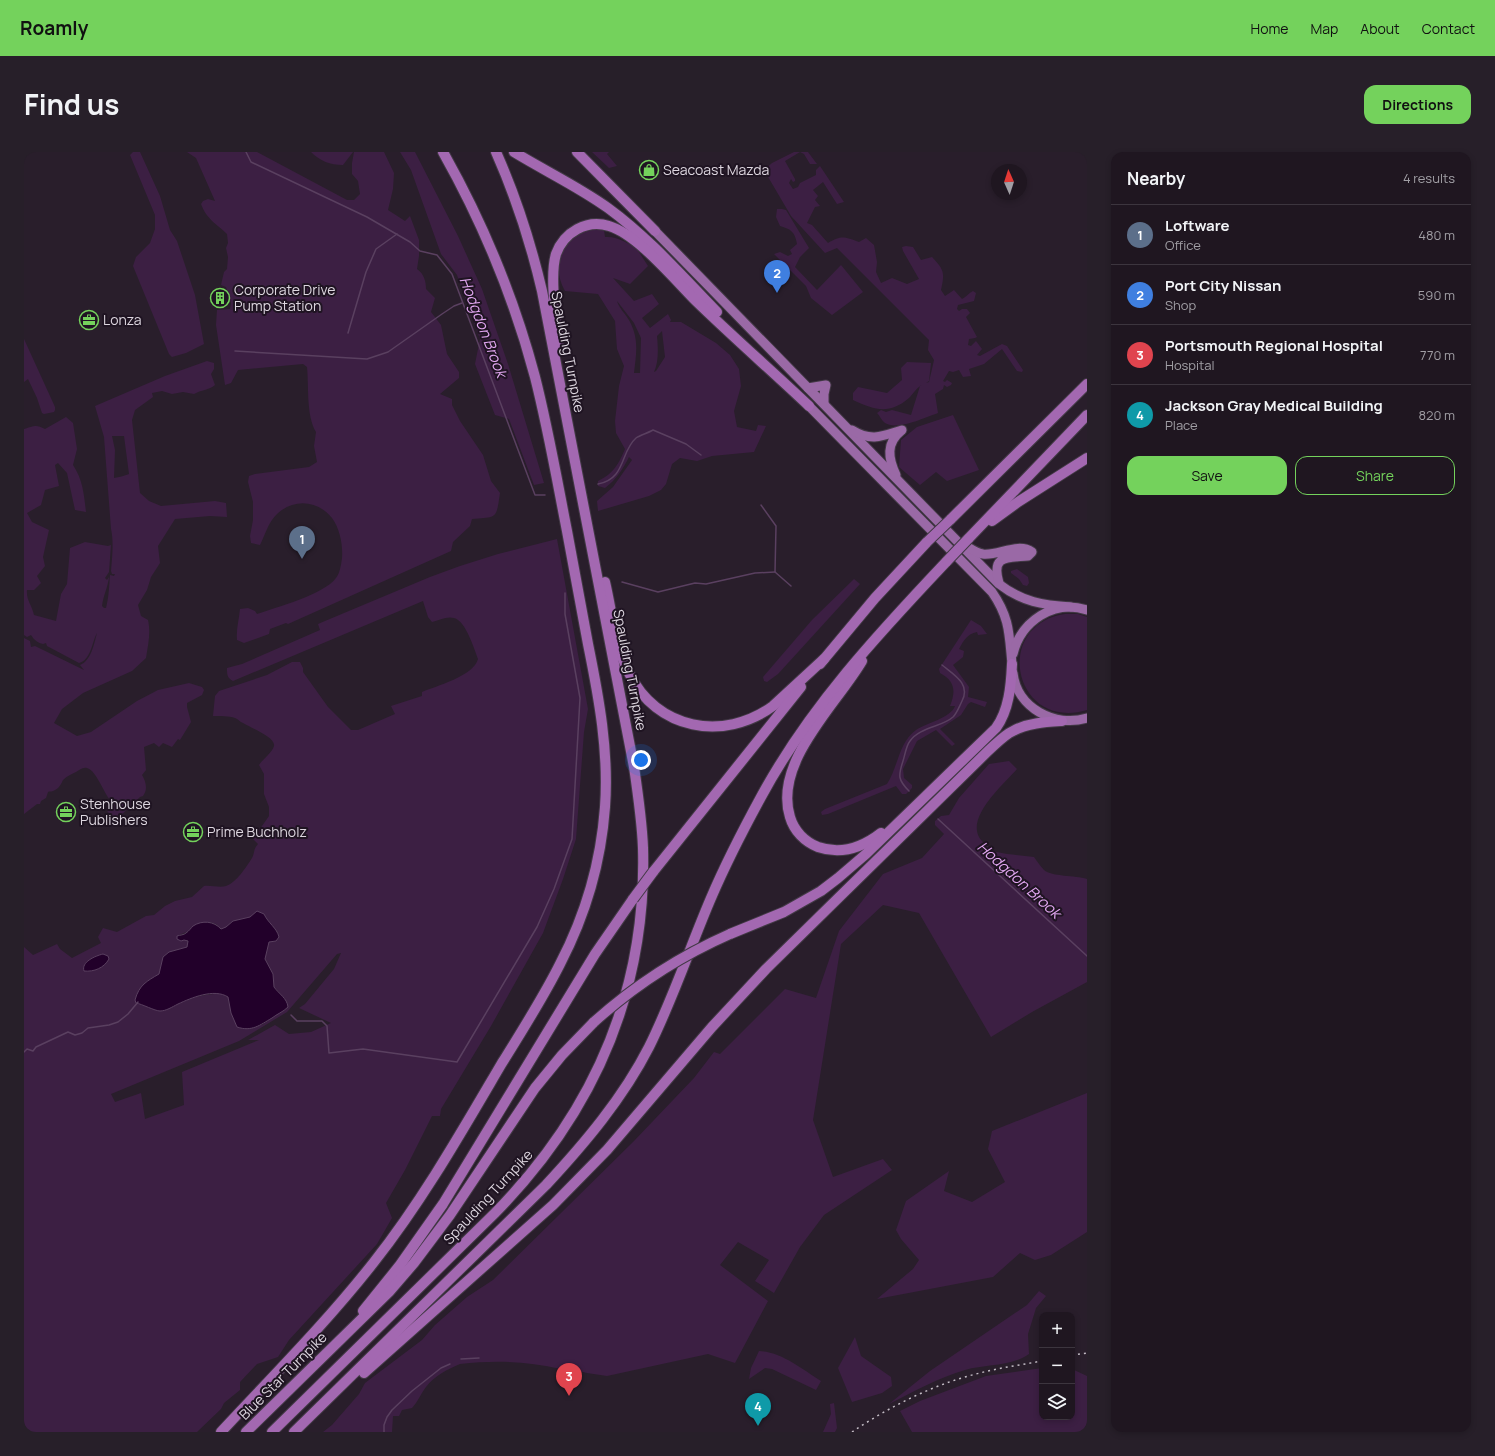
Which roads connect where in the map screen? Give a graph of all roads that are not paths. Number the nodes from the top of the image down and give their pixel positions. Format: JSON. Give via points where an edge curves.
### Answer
{"nodes":[{"id":1,"x":443,"y":152,"type":"edge"},
{"id":2,"x":496,"y":152,"type":"edge"},
{"id":3,"x":577,"y":152,"type":"edge"},
{"id":4,"x":517,"y":154,"type":"edge"},
{"id":5,"x":655,"y":231,"type":"joint"},
{"id":6,"x":1087,"y":384,"type":"edge"},
{"id":7,"x":808,"y":388,"type":"junction"},
{"id":8,"x":562,"y":396,"type":"junction"},
{"id":9,"x":824,"y":404,"type":"junction"},
{"id":10,"x":809,"y":406,"type":"junction"},
{"id":11,"x":1087,"y":415,"type":"edge"},
{"id":12,"x":845,"y":426,"type":"junction"},
{"id":13,"x":572,"y":448,"type":"junction"},
{"id":14,"x":1087,"y":458,"type":"edge"},
{"id":15,"x":900,"y":483,"type":"junction"},
{"id":16,"x":953,"y":537,"type":"junction"},
{"id":17,"x":968,"y":539,"type":"junction"},
{"id":18,"x":999,"y":584,"type":"junction"},
{"id":19,"x":1071,"y":607,"type":"junction"},
{"id":20,"x":1087,"y":610,"type":"edge"},
{"id":21,"x":875,"y":638,"type":"junction"},
{"id":22,"x":824,"y":658,"type":"junction"},
{"id":23,"x":1012,"y":664,"type":"junction"},
{"id":24,"x":1087,"y":718,"type":"edge"},
{"id":25,"x":1062,"y":721,"type":"junction"},
{"id":26,"x":911,"y":811,"type":"junction"},
{"id":27,"x":340,"y":1339,"type":"junction"},
{"id":28,"x":327,"y":1400,"type":"junction"},
{"id":29,"x":221,"y":1432,"type":"edge"},
{"id":30,"x":246,"y":1432,"type":"edge"},
{"id":31,"x":272,"y":1432,"type":"edge"},
{"id":32,"x":294,"y":1432,"type":"edge"}],
"edges":[{"from":1,"to":29,"type":"highway","via":[[471,204],[503,279],[523,336],[544,416],[603,726],[606,787],[600,847],[585,906],[561,962],[431,1181],[397,1232],[351,1290]]},
{"from":2,"to":8,"type":"highway","name":"Spaulding Turnpike","via":[[532,252]]},
{"from":3,"to":5,"type":"highway"},
{"from":4,"to":10,"type":"highway","via":[[590,196],[632,226]]},
{"from":5,"to":7,"type":"highway"},
{"from":6,"to":22,"type":"highway","bridge":true,"via":[[927,542]]},
{"from":7,"to":9,"type":"highway"},
{"from":7,"to":9,"type":"highway","via":[[826,385]]},
{"from":8,"to":10,"type":"highway","via":[[554,282],[555,258],[563,241],[573,232],[584,226],[597,224],[616,229],[640,245]]},
{"from":8,"to":13,"type":"highway","name":"Spaulding Turnpike"},
{"from":9,"to":12,"type":"highway"},
{"from":10,"to":23,"type":"highway","via":[[992,592],[1006,618]]},
{"from":11,"to":17,"type":"highway"},
{"from":12,"to":15,"type":"highway"},
{"from":12,"to":15,"type":"highway","via":[[870,438],[902,430],[894,437],[889,448],[891,463]]},
{"from":13,"to":22,"type":"highway","via":[[591,516],[621,653],[632,680],[653,705],[674,718],[698,726],[715,727],[741,723],[773,706]]},
{"from":13,"to":31,"type":"highway","name":"Spaulding Turnpike","via":[[632,754],[642,828],[643,868],[639,929],[622,1008],[603,1059],[582,1101],[536,1168],[495,1213]]},
{"from":14,"to":17,"type":"highway","via":[[1018,502]]},
{"from":15,"to":16,"type":"highway"},
{"from":16,"to":18,"type":"highway"},
{"from":16,"to":18,"type":"highway","via":[[980,554],[1027,549],[1032,552],[1028,556],[1001,560],[996,570]]},
{"from":17,"to":21,"type":"highway","bridge":true},
{"from":18,"to":19,"type":"highway","via":[[1013,594],[1030,601]]},
{"from":19,"to":20,"type":"highway"},
{"from":19,"to":23,"type":"highway","via":[[1052,609],[1031,622],[1016,644]]},
{"from":21,"to":26,"type":"highway","via":[[797,759],[788,791],[789,814],[799,834],[810,843],[825,849],[841,850],[855,848],[870,840]]},
{"from":21,"to":28,"type":"highway","via":[[816,711],[762,794],[711,899],[649,1048],[618,1098],[576,1153],[546,1185]]},
{"from":22,"to":27,"type":"highway","bridge":true,"via":[[633,899],[591,961],[443,1204],[400,1264]]},
{"from":23,"to":25,"type":"highway","via":[[1015,682],[1025,700],[1042,714]]},
{"from":23,"to":26,"type":"highway","via":[[1006,707],[999,724]]},
{"from":24,"to":25,"type":"highway"},
{"from":25,"to":28,"type":"highway","via":[[1039,723],[1012,731],[988,751],[766,969],[716,1022],[607,1150],[553,1205],[360,1376]]},
{"from":26,"to":27,"type":"highway","bridge":true,"via":[[855,865],[821,891],[784,912],[696,950],[624,996],[594,1022],[535,1088],[450,1215],[414,1262],[389,1292]]},
{"from":27,"to":30,"type":"highway","name":"Blue Star Turnpike"},
{"from":28,"to":32,"type":"highway"}]}
